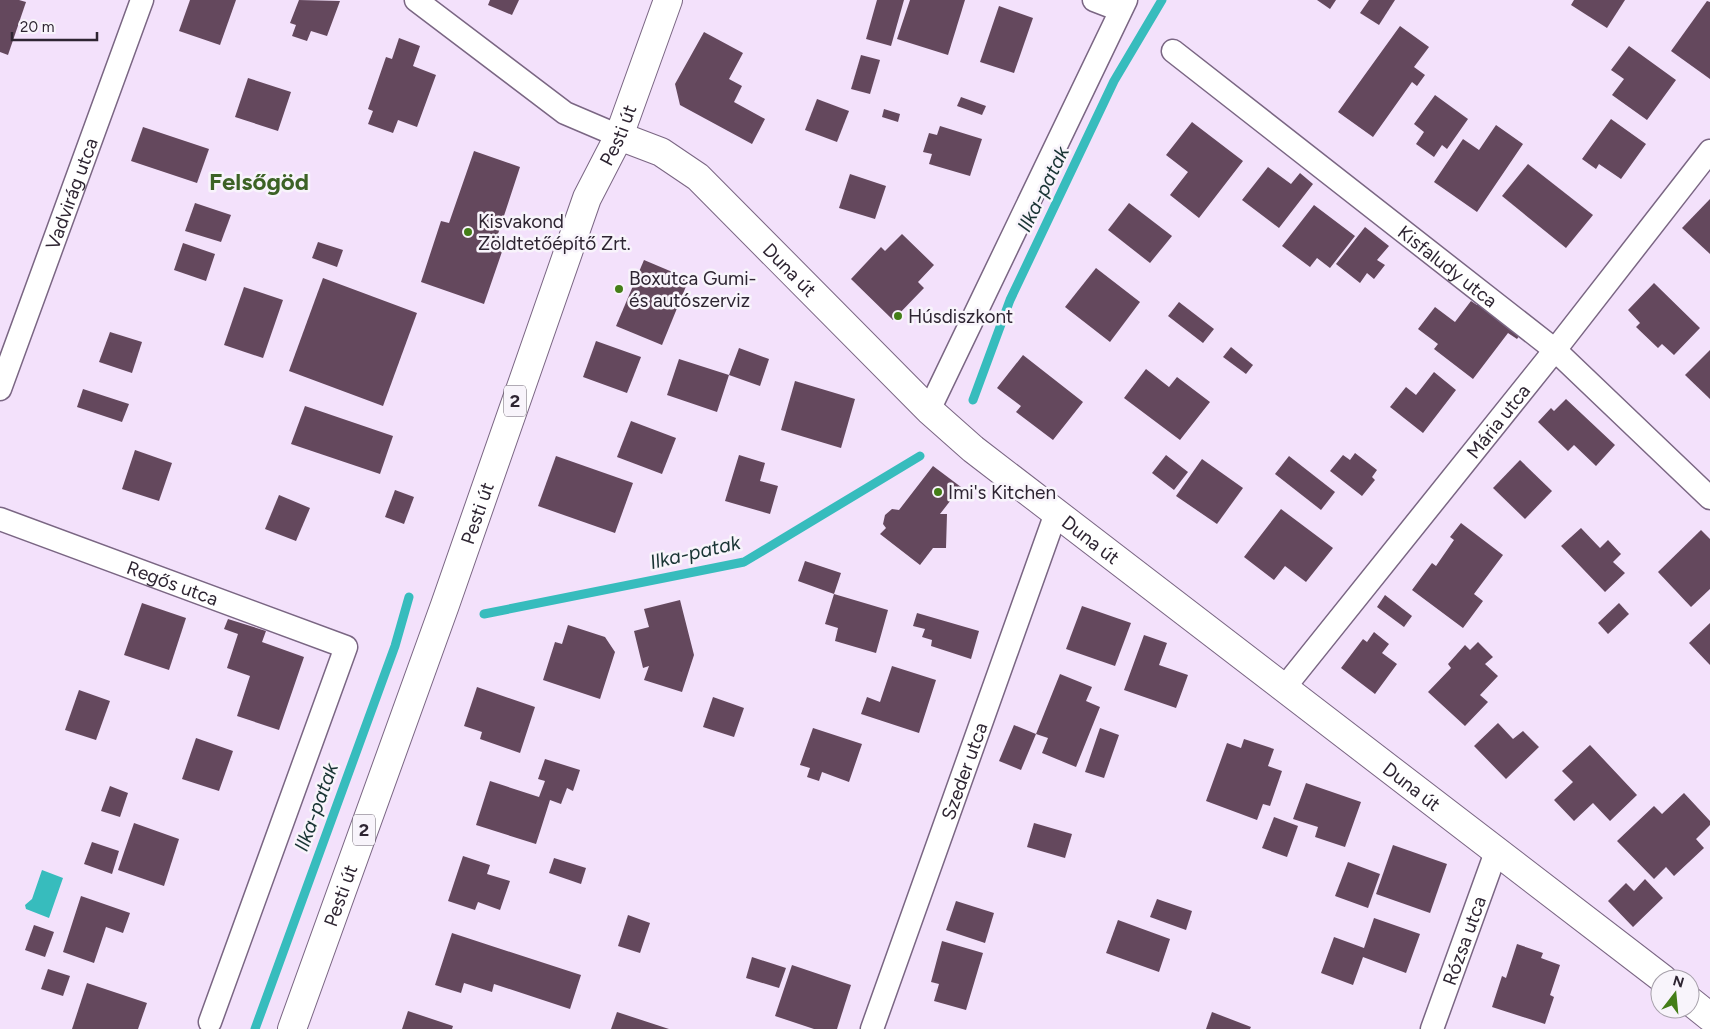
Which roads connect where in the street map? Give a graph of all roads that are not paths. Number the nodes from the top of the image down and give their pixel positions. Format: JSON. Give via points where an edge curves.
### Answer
{"nodes":[{"id":1,"x":142,"y":0,"type":"edge"},
{"id":2,"x":416,"y":0,"type":"edge"},
{"id":3,"x":668,"y":0,"type":"edge"},
{"id":4,"x":1094,"y":0,"type":"edge"},
{"id":5,"x":1123,"y":5,"type":"edge"},
{"id":6,"x":1173,"y":51,"type":"dead end"},
{"id":7,"x":619,"y":136,"type":"junction"},
{"id":8,"x":1710,"y":151,"type":"edge"},
{"id":9,"x":1556,"y":350,"type":"junction"},
{"id":10,"x":0,"y":389,"type":"edge"},
{"id":11,"x":937,"y":417,"type":"junction"},
{"id":12,"x":1710,"y":498,"type":"edge"},
{"id":13,"x":1056,"y":513,"type":"junction"},
{"id":14,"x":0,"y":519,"type":"edge"},
{"id":15,"x":1284,"y":688,"type":"junction"},
{"id":16,"x":1496,"y":852,"type":"junction"},
{"id":17,"x":1650,"y":970,"type":"edge"},
{"id":18,"x":1700,"y":1009,"type":"edge"},
{"id":19,"x":1710,"y":1017,"type":"edge"},
{"id":20,"x":210,"y":1022,"type":"dead end"},
{"id":21,"x":292,"y":1029,"type":"edge"},
{"id":22,"x":872,"y":1029,"type":"edge"},
{"id":23,"x":1432,"y":1029,"type":"edge"}],
"edges":[{"from":1,"to":10,"type":"street","name":"Vadvirág utca"},
{"from":2,"to":7,"type":"street","name":"Duna út","via":[[565,113]]},
{"from":3,"to":7,"type":"street","name":"Pesti út","number":"2"},
{"from":4,"to":5,"type":"street"},
{"from":5,"to":11,"type":"street"},
{"from":6,"to":9,"type":"street","name":"Kisfaludy utca"},
{"from":7,"to":11,"type":"street","name":"Duna út","via":[[662,152],[698,177]]},
{"from":7,"to":21,"type":"street","name":"Pesti út","number":"2","via":[[587,198],[446,605]]},
{"from":8,"to":9,"type":"street","name":"Mária utca"},
{"from":9,"to":12,"type":"street","name":"Kisfaludy utca"},
{"from":9,"to":15,"type":"street","name":"Mária utca"},
{"from":11,"to":13,"type":"street","name":"Duna út"},
{"from":13,"to":15,"type":"street","name":"Duna út"},
{"from":13,"to":22,"type":"street","name":"Szeder utca"},
{"from":14,"to":20,"type":"street","name":"Regős utca","via":[[346,647]]},
{"from":15,"to":16,"type":"street","name":"Duna út"},
{"from":16,"to":17,"type":"street","name":"Duna út"},
{"from":16,"to":23,"type":"street","name":"Rózsa utca"},
{"from":18,"to":19,"type":"street"}]}
